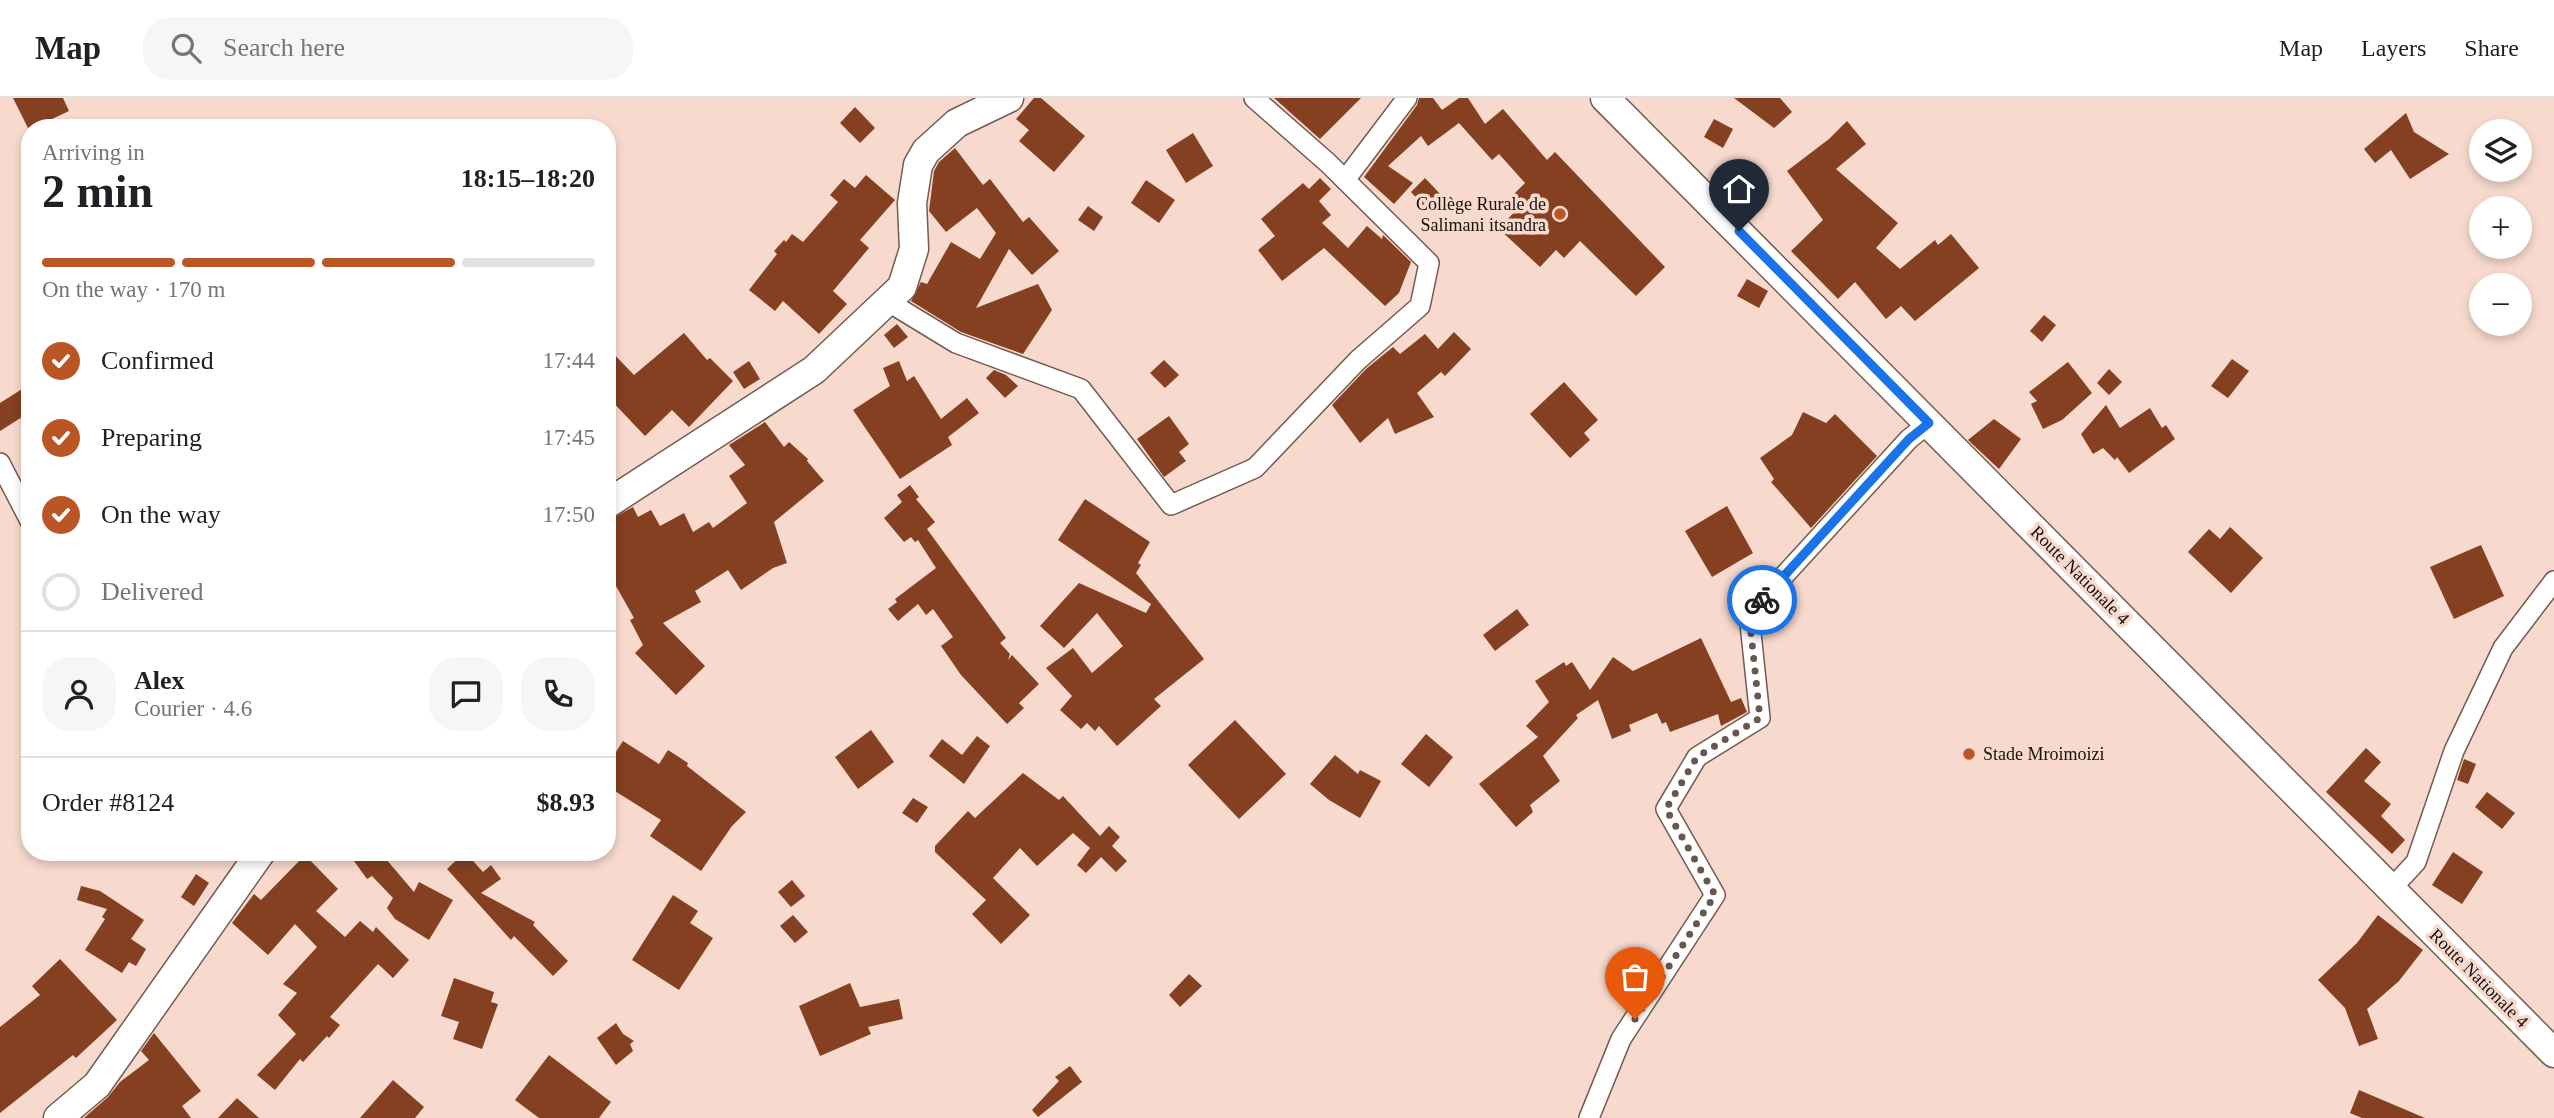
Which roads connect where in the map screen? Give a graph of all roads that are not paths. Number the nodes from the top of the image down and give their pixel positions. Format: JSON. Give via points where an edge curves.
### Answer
{"nodes":[{"id":1,"x":1009,"y":98,"type":"edge"},
{"id":2,"x":1254,"y":98,"type":"edge"},
{"id":3,"x":1407,"y":98,"type":"edge"},
{"id":4,"x":1605,"y":98,"type":"edge"},
{"id":5,"x":1345,"y":180,"type":"junction"},
{"id":6,"x":887,"y":301,"type":"junction"},
{"id":7,"x":1929,"y":423,"type":"junction"},
{"id":8,"x":0,"y":463,"type":"edge"},
{"id":9,"x":616,"y":498,"type":"edge"},
{"id":10,"x":21,"y":504,"type":"edge"},
{"id":11,"x":2554,"y":581,"type":"edge"},
{"id":12,"x":255,"y":861,"type":"edge"},
{"id":13,"x":2391,"y":889,"type":"junction"},
{"id":14,"x":2554,"y":1053,"type":"edge"},
{"id":15,"x":58,"y":1118,"type":"edge"},
{"id":16,"x":1589,"y":1118,"type":"edge"}],
"edges":[{"from":1,"to":6,"type":"main road","via":[[957,123],[926,151],[918,165],[912,203],[914,249],[902,287]]},
{"from":2,"to":5,"type":"street"},
{"from":3,"to":5,"type":"street"},
{"from":4,"to":7,"type":"main road","name":"Route Nationale 4"},
{"from":5,"to":6,"type":"street","via":[[1429,262],[1420,306],[1358,360],[1255,468],[1171,505],[1081,389],[956,343]]},
{"from":6,"to":9,"type":"main road","via":[[814,370]]},
{"from":7,"to":13,"type":"main road","name":"Route Nationale 4"},
{"from":7,"to":16,"type":"street","via":[[1909,439],[1749,614],[1760,718],[1697,757],[1666,809],[1715,895],[1621,1039]]},
{"from":8,"to":10,"type":"street"},
{"from":11,"to":13,"type":"street","via":[[2504,648],[2454,751],[2416,862]]},
{"from":12,"to":15,"type":"main road","via":[[97,1085]]},
{"from":13,"to":14,"type":"main road","name":"Route Nationale 4"}]}
